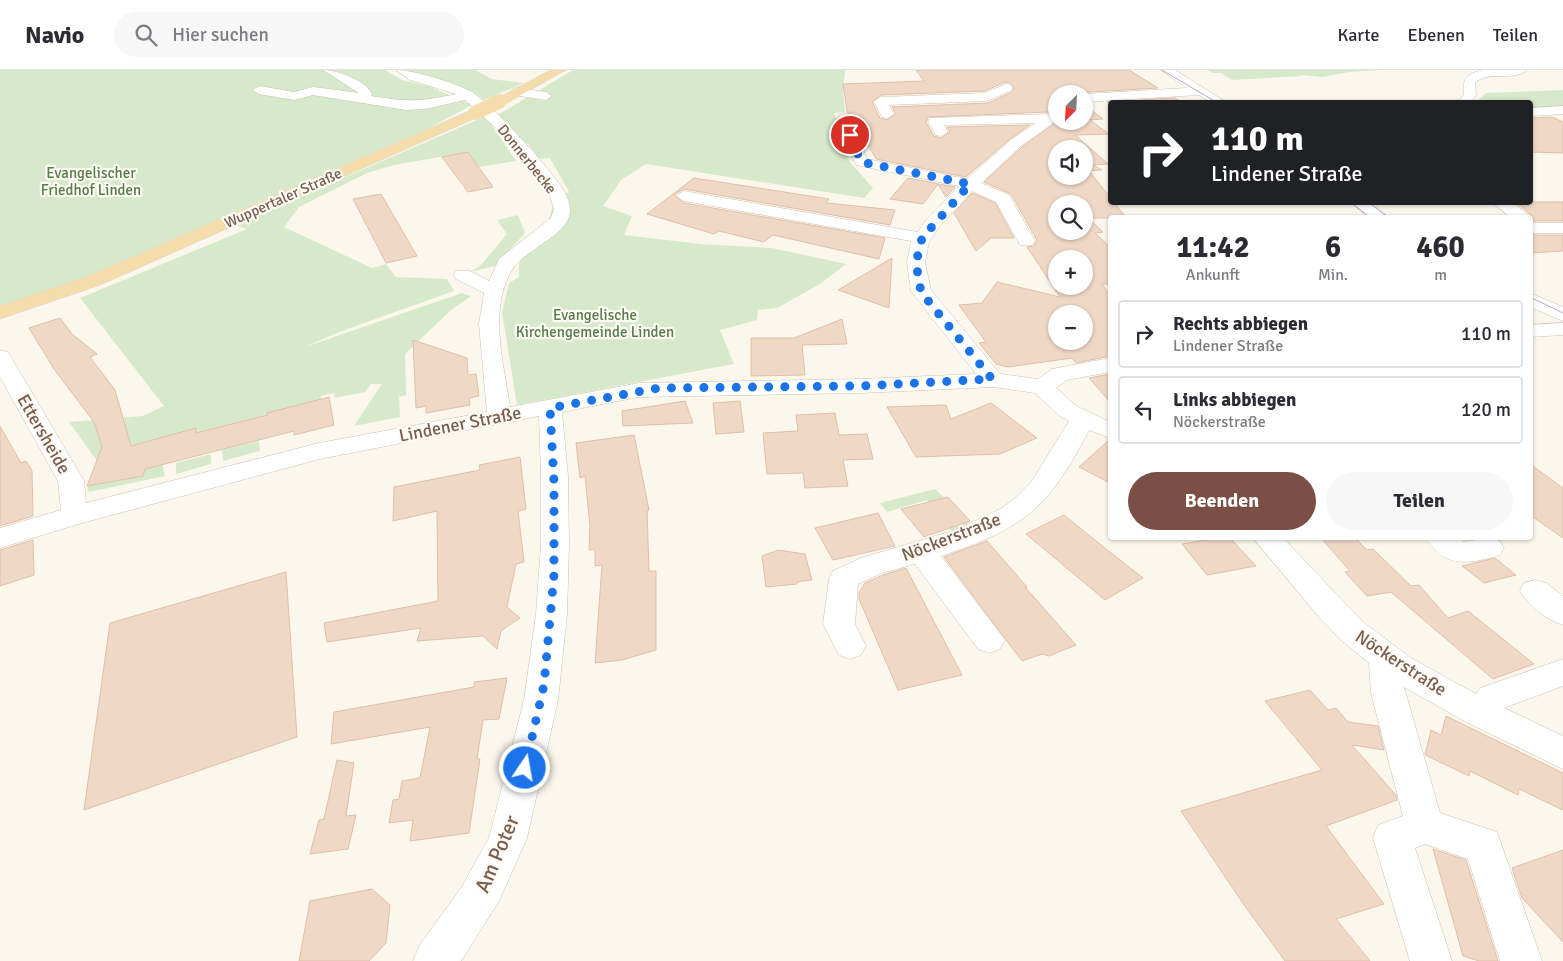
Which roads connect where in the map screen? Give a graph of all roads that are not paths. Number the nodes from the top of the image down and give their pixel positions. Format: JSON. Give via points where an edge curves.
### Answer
{"nodes":[{"id":1,"x":329,"y":70,"type":"edge"},
{"id":2,"x":402,"y":70,"type":"edge"},
{"id":3,"x":560,"y":70,"type":"edge"},
{"id":4,"x":1167,"y":70,"type":"edge"},
{"id":5,"x":1521,"y":70,"type":"edge"},
{"id":6,"x":1495,"y":71,"type":"edge"},
{"id":7,"x":1002,"y":75,"type":"dead end"},
{"id":8,"x":874,"y":88,"type":"dead end"},
{"id":9,"x":1006,"y":88,"type":"junction"},
{"id":10,"x":259,"y":90,"type":"dead end"},
{"id":11,"x":1202,"y":91,"type":"junction"},
{"id":12,"x":518,"y":92,"type":"junction"},
{"id":13,"x":546,"y":96,"type":"dead end"},
{"id":14,"x":1093,"y":97,"type":"edge"},
{"id":15,"x":358,"y":98,"type":"junction"},
{"id":16,"x":1216,"y":100,"type":"edge"},
{"id":17,"x":1466,"y":100,"type":"edge"},
{"id":18,"x":881,"y":102,"type":"junction"},
{"id":19,"x":471,"y":104,"type":"junction"},
{"id":20,"x":1563,"y":110,"type":"edge"},
{"id":21,"x":1533,"y":112,"type":"edge"},
{"id":22,"x":887,"y":114,"type":"dead end"},
{"id":23,"x":990,"y":116,"type":"dead end"},
{"id":24,"x":1048,"y":117,"type":"edge"},
{"id":25,"x":1048,"y":121,"type":"edge"},
{"id":26,"x":844,"y":122,"type":"dead end"},
{"id":27,"x":941,"y":132,"type":"dead end"},
{"id":28,"x":970,"y":184,"type":"junction"},
{"id":29,"x":727,"y":185,"type":"dead end"},
{"id":30,"x":684,"y":196,"type":"dead end"},
{"id":31,"x":708,"y":201,"type":"junction"},
{"id":32,"x":1364,"y":205,"type":"edge"},
{"id":33,"x":1504,"y":205,"type":"edge"},
{"id":34,"x":1377,"y":215,"type":"edge"},
{"id":35,"x":1519,"y":215,"type":"edge"},
{"id":36,"x":1533,"y":226,"type":"edge"},
{"id":37,"x":1563,"y":228,"type":"edge"},
{"id":38,"x":922,"y":238,"type":"junction"},
{"id":39,"x":1026,"y":241,"type":"dead end"},
{"id":40,"x":463,"y":275,"type":"dead end"},
{"id":41,"x":494,"y":291,"type":"junction"},
{"id":42,"x":1533,"y":300,"type":"edge"},
{"id":43,"x":0,"y":313,"type":"edge"},
{"id":44,"x":1563,"y":315,"type":"edge"},
{"id":45,"x":1563,"y":329,"type":"edge"},
{"id":46,"x":1533,"y":332,"type":"edge"},
{"id":47,"x":0,"y":357,"type":"edge"},
{"id":48,"x":1108,"y":365,"type":"edge"},
{"id":49,"x":992,"y":379,"type":"junction"},
{"id":50,"x":1042,"y":387,"type":"junction"},
{"id":51,"x":550,"y":408,"type":"junction"},
{"id":52,"x":499,"y":416,"type":"junction"},
{"id":53,"x":1083,"y":418,"type":"junction"},
{"id":54,"x":1108,"y":429,"type":"edge"},
{"id":55,"x":76,"y":515,"type":"junction"},
{"id":56,"x":0,"y":538,"type":"edge"},
{"id":57,"x":1269,"y":540,"type":"edge"},
{"id":58,"x":1442,"y":540,"type":"edge"},
{"id":59,"x":1490,"y":548,"type":"dead end"},
{"id":60,"x":922,"y":552,"type":"junction"},
{"id":61,"x":1536,"y":591,"type":"dead end"},
{"id":62,"x":1563,"y":613,"type":"edge"},
{"id":63,"x":989,"y":640,"type":"dead end"},
{"id":64,"x":850,"y":646,"type":"dead end"},
{"id":65,"x":1385,"y":657,"type":"junction"},
{"id":66,"x":1563,"y":672,"type":"edge"},
{"id":67,"x":1484,"y":713,"type":"junction"},
{"id":68,"x":1563,"y":753,"type":"edge"},
{"id":69,"x":1425,"y":826,"type":"junction"},
{"id":70,"x":434,"y":961,"type":"edge"},
{"id":71,"x":1430,"y":961,"type":"edge"},
{"id":72,"x":1521,"y":961,"type":"edge"}],
"edges":[{"from":1,"to":15,"type":"street","via":[[365,91],[366,94]]},
{"from":2,"to":19,"type":"street","name":"Donnerbecke","via":[[414,77],[459,90]]},
{"from":3,"to":12,"type":"main road","name":"Wuppertaler Straße"},
{"from":4,"to":11,"type":"street"},
{"from":5,"to":6,"type":"street"},
{"from":6,"to":17,"type":"street","via":[[1471,79],[1470,95]]},
{"from":7,"to":9,"type":"street","via":[[1007,80]]},
{"from":8,"to":18,"type":"street"},
{"from":9,"to":18,"type":"street","via":[[987,97]]},
{"from":9,"to":23,"type":"street","via":[[1004,97],[978,102]]},
{"from":10,"to":15,"type":"street","via":[[294,96],[313,91]]},
{"from":11,"to":14,"type":"street"},
{"from":11,"to":16,"type":"street"},
{"from":12,"to":13,"type":"street"},
{"from":12,"to":19,"type":"main road","name":"Wuppertaler Straße","bridge":true,"via":[[500,101]]},
{"from":15,"to":19,"type":"street","via":[[406,106]]},
{"from":18,"to":22,"type":"street"},
{"from":19,"to":41,"type":"street","name":"Donnerbecke","via":[[488,112],[529,156],[557,192],[561,204],[558,220],[552,227],[508,260]]},
{"from":19,"to":43,"type":"main road","name":"Wuppertaler Straße","via":[[94,281]]},
{"from":20,"to":21,"type":"street"},
{"from":24,"to":27,"type":"street","via":[[935,121]]},
{"from":25,"to":28,"type":"street","via":[[1016,143]]},
{"from":26,"to":28,"type":"street","via":[[861,162]]},
{"from":28,"to":38,"type":"street"},
{"from":28,"to":39,"type":"street","via":[[1003,198]]},
{"from":29,"to":31,"type":"street"},
{"from":30,"to":31,"type":"street"},
{"from":31,"to":38,"type":"street"},
{"from":32,"to":34,"type":"street"},
{"from":33,"to":35,"type":"street"},
{"from":36,"to":37,"type":"street"},
{"from":38,"to":49,"type":"street","via":[[916,263],[921,292]]},
{"from":40,"to":41,"type":"street"},
{"from":41,"to":52,"type":"street","name":"Donnerbecke","via":[[488,313]]},
{"from":42,"to":44,"type":"street"},
{"from":45,"to":46,"type":"street"},
{"from":47,"to":55,"type":"street","name":"Ettersheide","via":[[71,481]]},
{"from":48,"to":50,"type":"street","via":[[1060,374]]},
{"from":49,"to":50,"type":"street"},
{"from":49,"to":51,"type":"street","name":"Lindener Straße","via":[[861,386],[659,388]]},
{"from":50,"to":53,"type":"street","via":[[1068,411]]},
{"from":51,"to":52,"type":"street","name":"Lindener Straße"},
{"from":51,"to":70,"type":"street","name":"Am Poter","via":[[554,571],[544,685],[508,838],[480,895]]},
{"from":52,"to":55,"type":"street","name":"Lindener Straße","via":[[303,455]]},
{"from":53,"to":54,"type":"street"},
{"from":53,"to":60,"type":"street","name":"Nöckerstraße","via":[[1034,497],[989,526]]},
{"from":55,"to":56,"type":"street","name":"Lindener Straße"},
{"from":57,"to":65,"type":"street","name":"Nöckerstraße","via":[[1333,612]]},
{"from":58,"to":59,"type":"street","via":[[1458,553]]},
{"from":60,"to":63,"type":"street"},
{"from":60,"to":64,"type":"street","name":"Nöckerstraße","via":[[854,571],[844,579],[839,624]]},
{"from":61,"to":62,"type":"street"},
{"from":65,"to":67,"type":"street","name":"Nöckerstraße"},
{"from":65,"to":69,"type":"street","via":[[1388,693]]},
{"from":66,"to":67,"type":"street","via":[[1492,698]]},
{"from":67,"to":68,"type":"street","name":"Nöckerstraße"},
{"from":69,"to":71,"type":"street","via":[[1392,838]]},
{"from":69,"to":72,"type":"street","via":[[1483,845]]}]}
